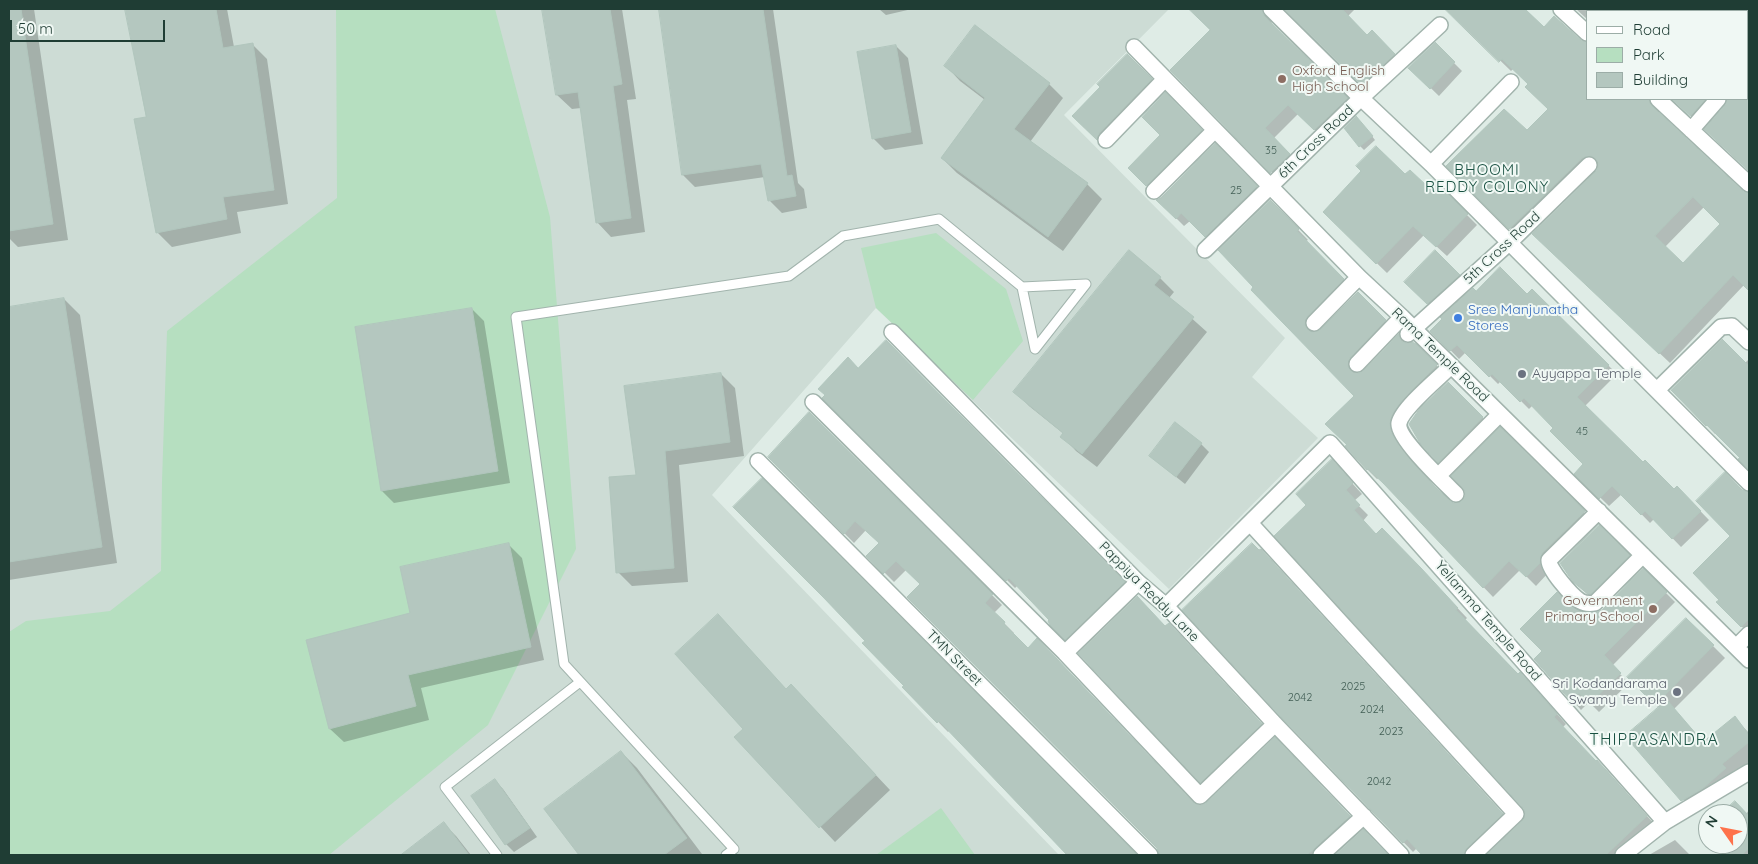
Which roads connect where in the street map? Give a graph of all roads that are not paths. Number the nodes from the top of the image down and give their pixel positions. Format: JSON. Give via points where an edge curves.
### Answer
{"nodes":[{"id":1,"x":1271,"y":9,"type":"edge"},
{"id":2,"x":1561,"y":9,"type":"edge"},
{"id":3,"x":1440,"y":26,"type":"dead end"},
{"id":4,"x":1586,"y":32,"type":"edge"},
{"id":5,"x":1134,"y":47,"type":"dead end"},
{"id":6,"x":1165,"y":79,"type":"junction"},
{"id":7,"x":1511,"y":82,"type":"dead end"},
{"id":8,"x":1361,"y":98,"type":"junction"},
{"id":9,"x":1659,"y":100,"type":"edge"},
{"id":10,"x":1717,"y":100,"type":"edge"},
{"id":11,"x":1215,"y":130,"type":"junction"},
{"id":12,"x":1691,"y":130,"type":"junction"},
{"id":13,"x":1106,"y":140,"type":"dead end"},
{"id":14,"x":1431,"y":164,"type":"junction"},
{"id":15,"x":1589,"y":165,"type":"dead end"},
{"id":16,"x":1749,"y":184,"type":"edge"},
{"id":17,"x":1270,"y":186,"type":"junction"},
{"id":18,"x":1154,"y":191,"type":"dead end"},
{"id":19,"x":1510,"y":242,"type":"junction"},
{"id":20,"x":1206,"y":250,"type":"dead end"},
{"id":21,"x":1022,"y":287,"type":"junction"},
{"id":22,"x":1377,"y":300,"type":"junction"},
{"id":23,"x":1314,"y":323,"type":"dead end"},
{"id":24,"x":892,"y":332,"type":"dead end"},
{"id":25,"x":1749,"y":342,"type":"edge"},
{"id":26,"x":1423,"y":343,"type":"junction"},
{"id":27,"x":1357,"y":364,"type":"dead end"},
{"id":28,"x":1448,"y":369,"type":"junction"},
{"id":29,"x":1657,"y":390,"type":"junction"},
{"id":30,"x":814,"y":402,"type":"dead end"},
{"id":31,"x":1497,"y":417,"type":"junction"},
{"id":32,"x":758,"y":461,"type":"dead end"},
{"id":33,"x":1438,"y":476,"type":"junction"},
{"id":34,"x":1749,"y":483,"type":"edge"},
{"id":35,"x":1456,"y":494,"type":"dead end"},
{"id":36,"x":1250,"y":522,"type":"junction"},
{"id":37,"x":1608,"y":524,"type":"junction"},
{"id":38,"x":1642,"y":555,"type":"junction"},
{"id":39,"x":1138,"y":582,"type":"junction"},
{"id":40,"x":1166,"y":606,"type":"junction"},
{"id":41,"x":1749,"y":634,"type":"edge"},
{"id":42,"x":1736,"y":647,"type":"junction"},
{"id":43,"x":1065,"y":653,"type":"junction"},
{"id":44,"x":1749,"y":660,"type":"edge"},
{"id":45,"x":580,"y":682,"type":"junction"},
{"id":46,"x":1275,"y":724,"type":"junction"},
{"id":47,"x":1749,"y":772,"type":"edge"},
{"id":48,"x":1364,"y":816,"type":"junction"},
{"id":49,"x":1665,"y":822,"type":"junction"},
{"id":50,"x":1629,"y":854,"type":"edge"},
{"id":51,"x":497,"y":855,"type":"edge"},
{"id":52,"x":726,"y":855,"type":"edge"},
{"id":53,"x":1150,"y":855,"type":"edge"},
{"id":54,"x":1320,"y":855,"type":"edge"},
{"id":55,"x":1400,"y":855,"type":"edge"},
{"id":56,"x":1473,"y":855,"type":"edge"}],
"edges":[{"from":1,"to":8,"type":"street"},
{"from":2,"to":4,"type":"street"},
{"from":3,"to":8,"type":"street","name":"6th Cross Road"},
{"from":5,"to":6,"type":"street","name":"Rama Temple Road"},
{"from":6,"to":11,"type":"street","name":"Rama Temple Road"},
{"from":6,"to":13,"type":"street"},
{"from":7,"to":14,"type":"street"},
{"from":8,"to":14,"type":"street"},
{"from":8,"to":17,"type":"street","name":"6th Cross Road"},
{"from":9,"to":12,"type":"street"},
{"from":10,"to":12,"type":"street"},
{"from":11,"to":17,"type":"street","name":"Rama Temple Road"},
{"from":11,"to":18,"type":"street"},
{"from":12,"to":16,"type":"street"},
{"from":14,"to":19,"type":"street"},
{"from":15,"to":19,"type":"street","name":"5th Cross Road"},
{"from":17,"to":20,"type":"street","name":"6th Cross Road"},
{"from":17,"to":22,"type":"street","name":"Rama Temple Road"},
{"from":19,"to":26,"type":"street","name":"5th Cross Road"},
{"from":19,"to":29,"type":"street"},
{"from":21,"to":21,"type":"lane","via":[[1035,348],[1086,284],[1031,287]]},
{"from":21,"to":45,"type":"lane","via":[[938,219],[843,236],[789,276],[516,317],[564,664]]},
{"from":22,"to":23,"type":"street"},
{"from":22,"to":26,"type":"street","name":"Rama Temple Road"},
{"from":22,"to":27,"type":"street"},
{"from":24,"to":39,"type":"street","name":"Pappiya Reddy Lane"},
{"from":25,"to":29,"type":"street","via":[[1732,326],[1721,328]]},
{"from":26,"to":28,"type":"street","name":"Rama Temple Road"},
{"from":28,"to":31,"type":"street","name":"Rama Temple Road"},
{"from":28,"to":33,"type":"street","via":[[1408,407],[1398,424],[1406,442]]},
{"from":29,"to":34,"type":"street"},
{"from":30,"to":43,"type":"street"},
{"from":31,"to":33,"type":"street"},
{"from":31,"to":37,"type":"street","name":"Rama Temple Road"},
{"from":32,"to":53,"type":"street","name":"TMN Street"},
{"from":33,"to":35,"type":"street"},
{"from":36,"to":40,"type":"street"},
{"from":36,"to":49,"type":"street","name":"Yellamma Temple Road","via":[[1330,443]]},
{"from":36,"to":56,"type":"street","via":[[1516,814]]},
{"from":37,"to":38,"type":"street","name":"Rama Temple Road"},
{"from":37,"to":38,"type":"street","via":[[1550,560],[1554,572],[1580,601],[1595,602]]},
{"from":38,"to":42,"type":"street","name":"Rama Temple Road"},
{"from":39,"to":40,"type":"street","name":"Pappiya Reddy Lane"},
{"from":39,"to":43,"type":"street"},
{"from":40,"to":46,"type":"street","name":"Pappiya Reddy Lane"},
{"from":41,"to":42,"type":"street"},
{"from":42,"to":44,"type":"street","name":"Rama Temple Road"},
{"from":43,"to":46,"type":"street","via":[[1200,796]]},
{"from":45,"to":51,"type":"lane","via":[[445,787]]},
{"from":45,"to":52,"type":"lane","via":[[734,849]]},
{"from":46,"to":48,"type":"street","name":"Pappiya Reddy Lane"},
{"from":47,"to":49,"type":"street"},
{"from":48,"to":54,"type":"street"},
{"from":48,"to":55,"type":"street","name":"Pappiya Reddy Lane"},
{"from":49,"to":50,"type":"street"}]}
